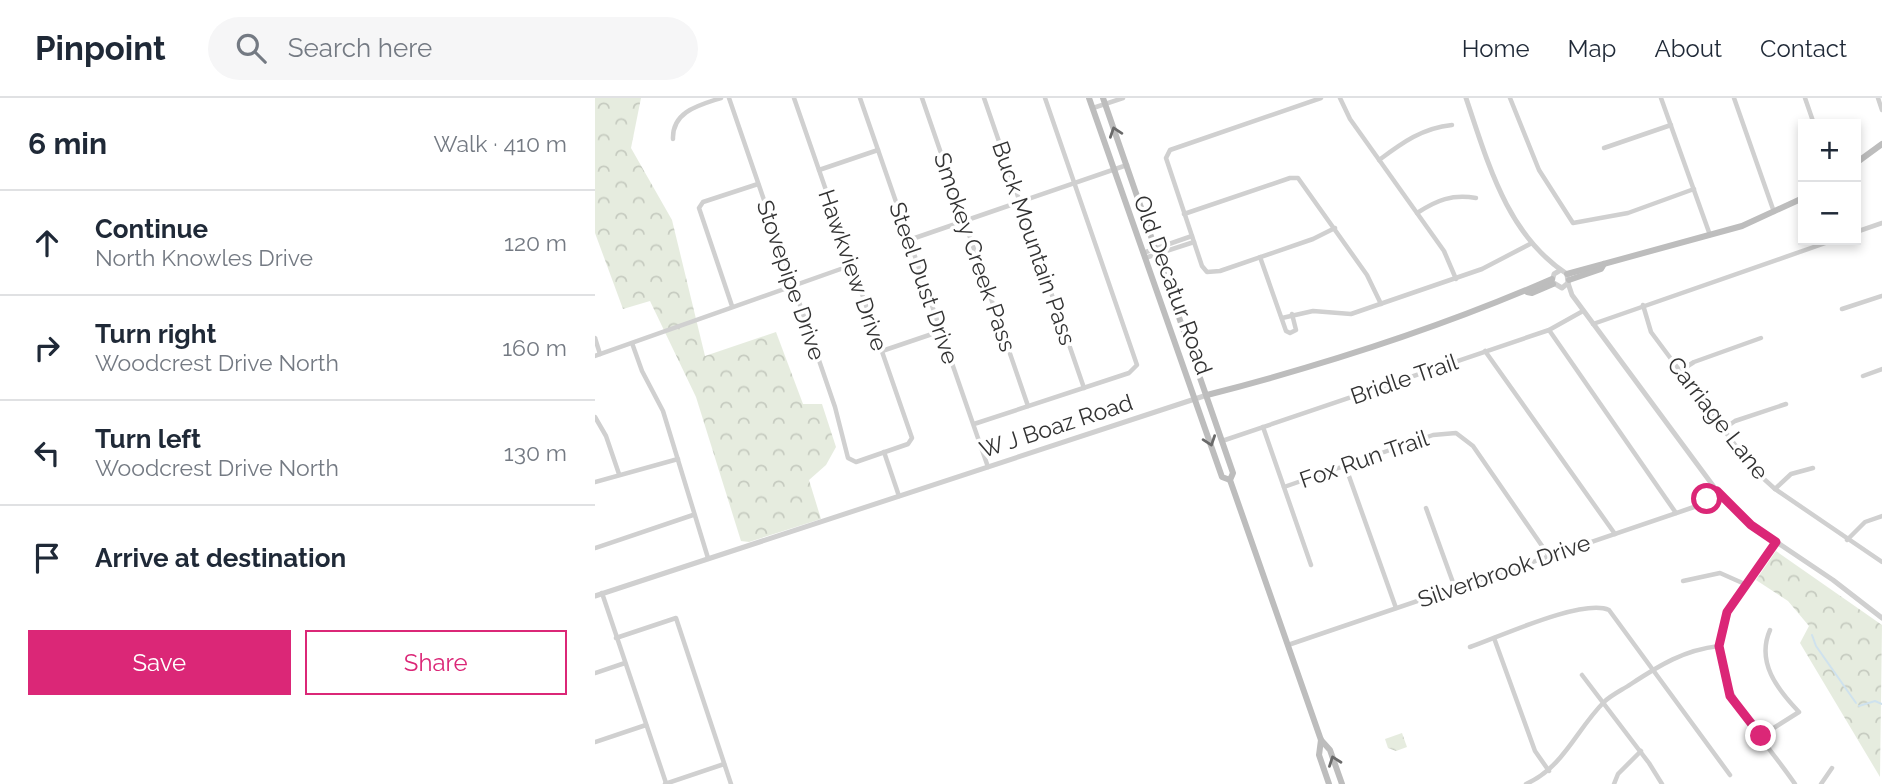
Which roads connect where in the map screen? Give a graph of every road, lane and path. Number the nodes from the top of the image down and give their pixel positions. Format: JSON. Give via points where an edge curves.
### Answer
{"nodes":[{"id":1,"x":721,"y":98,"type":"edge"},
{"id":2,"x":729,"y":98,"type":"edge"},
{"id":3,"x":794,"y":98,"type":"edge"},
{"id":4,"x":860,"y":98,"type":"edge"},
{"id":5,"x":922,"y":98,"type":"edge"},
{"id":6,"x":984,"y":98,"type":"edge"},
{"id":7,"x":1045,"y":98,"type":"edge"},
{"id":8,"x":1089,"y":98,"type":"edge"},
{"id":9,"x":1123,"y":98,"type":"edge"},
{"id":10,"x":1321,"y":98,"type":"edge"},
{"id":11,"x":1341,"y":98,"type":"edge"},
{"id":12,"x":1466,"y":98,"type":"edge"},
{"id":13,"x":1510,"y":98,"type":"edge"},
{"id":14,"x":1661,"y":98,"type":"edge"},
{"id":15,"x":1734,"y":98,"type":"edge"},
{"id":16,"x":1805,"y":98,"type":"edge"},
{"id":17,"x":1878,"y":98,"type":"edge"},
{"id":18,"x":1104,"y":101,"type":"edge"},
{"id":19,"x":1093,"y":108,"type":"junction"},
{"id":20,"x":1882,"y":110,"type":"edge"},
{"id":21,"x":1812,"y":119,"type":"edge"},
{"id":22,"x":1451,"y":125,"type":"dead end"},
{"id":23,"x":1671,"y":125,"type":"junction"},
{"id":24,"x":673,"y":139,"type":"dead end"},
{"id":25,"x":1882,"y":144,"type":"edge"},
{"id":26,"x":1604,"y":148,"type":"dead end"},
{"id":27,"x":878,"y":150,"type":"junction"},
{"id":28,"x":1861,"y":159,"type":"edge"},
{"id":29,"x":1379,"y":160,"type":"junction"},
{"id":30,"x":1127,"y":165,"type":"junction"},
{"id":31,"x":819,"y":170,"type":"junction"},
{"id":32,"x":1114,"y":170,"type":"junction"},
{"id":33,"x":1074,"y":183,"type":"junction"},
{"id":34,"x":758,"y":184,"type":"junction"},
{"id":35,"x":1694,"y":189,"type":"junction"},
{"id":36,"x":1476,"y":198,"type":"dead end"},
{"id":37,"x":1798,"y":200,"type":"edge"},
{"id":38,"x":1019,"y":202,"type":"junction"},
{"id":39,"x":1774,"y":212,"type":"junction"},
{"id":40,"x":1417,"y":213,"type":"junction"},
{"id":41,"x":1184,"y":214,"type":"junction"},
{"id":42,"x":964,"y":222,"type":"junction"},
{"id":43,"x":1882,"y":223,"type":"edge"},
{"id":44,"x":1335,"y":228,"type":"junction"},
{"id":45,"x":1861,"y":230,"type":"edge"},
{"id":46,"x":1710,"y":235,"type":"junction"},
{"id":47,"x":1193,"y":239,"type":"junction"},
{"id":48,"x":909,"y":240,"type":"junction"},
{"id":49,"x":1532,"y":243,"type":"junction"},
{"id":50,"x":1818,"y":245,"type":"edge"},
{"id":51,"x":1157,"y":251,"type":"junction"},
{"id":52,"x":1144,"y":256,"type":"junction"},
{"id":53,"x":1259,"y":257,"type":"junction"},
{"id":54,"x":1550,"y":263,"type":"junction"},
{"id":55,"x":852,"y":265,"type":"junction"},
{"id":56,"x":1559,"y":271,"type":"junction"},
{"id":57,"x":1456,"y":279,"type":"junction"},
{"id":58,"x":1568,"y":279,"type":"junction"},
{"id":59,"x":1554,"y":282,"type":"junction"},
{"id":60,"x":793,"y":285,"type":"junction"},
{"id":61,"x":1572,"y":295,"type":"junction"},
{"id":62,"x":1882,"y":296,"type":"edge"},
{"id":63,"x":1381,"y":304,"type":"junction"},
{"id":64,"x":1643,"y":305,"type":"junction"},
{"id":65,"x":732,"y":306,"type":"junction"},
{"id":66,"x":1842,"y":309,"type":"dead end"},
{"id":67,"x":1583,"y":311,"type":"junction"},
{"id":68,"x":1292,"y":314,"type":"junction"},
{"id":69,"x":1282,"y":318,"type":"junction"},
{"id":70,"x":1593,"y":325,"type":"junction"},
{"id":71,"x":1549,"y":330,"type":"junction"},
{"id":72,"x":941,"y":331,"type":"junction"},
{"id":73,"x":595,"y":338,"type":"edge"},
{"id":74,"x":1761,"y":338,"type":"dead end"},
{"id":75,"x":632,"y":343,"type":"junction"},
{"id":76,"x":881,"y":351,"type":"junction"},
{"id":77,"x":1485,"y":351,"type":"junction"},
{"id":78,"x":598,"y":355,"type":"edge"},
{"id":79,"x":1882,"y":369,"type":"edge"},
{"id":80,"x":1680,"y":371,"type":"junction"},
{"id":81,"x":1863,"y":376,"type":"dead end"},
{"id":82,"x":1084,"y":388,"type":"junction"},
{"id":83,"x":1207,"y":395,"type":"junction"},
{"id":84,"x":1195,"y":399,"type":"junction"},
{"id":85,"x":1786,"y":404,"type":"dead end"},
{"id":86,"x":1028,"y":406,"type":"junction"},
{"id":87,"x":595,"y":417,"type":"edge"},
{"id":88,"x":974,"y":424,"type":"junction"},
{"id":89,"x":1263,"y":427,"type":"junction"},
{"id":90,"x":1722,"y":430,"type":"junction"},
{"id":91,"x":1222,"y":442,"type":"junction"},
{"id":92,"x":884,"y":452,"type":"junction"},
{"id":93,"x":678,"y":459,"type":"junction"},
{"id":94,"x":1345,"y":465,"type":"junction"},
{"id":95,"x":988,"y":467,"type":"junction"},
{"id":96,"x":1813,"y":468,"type":"dead end"},
{"id":97,"x":619,"y":474,"type":"junction"},
{"id":98,"x":1230,"y":480,"type":"junction"},
{"id":99,"x":595,"y":482,"type":"edge"},
{"id":100,"x":1284,"y":487,"type":"junction"},
{"id":101,"x":1776,"y":489,"type":"junction"},
{"id":102,"x":1717,"y":491,"type":"junction"},
{"id":103,"x":899,"y":496,"type":"junction"},
{"id":104,"x":1426,"y":508,"type":"dead end"},
{"id":105,"x":1676,"y":513,"type":"junction"},
{"id":106,"x":693,"y":515,"type":"junction"},
{"id":107,"x":1882,"y":516,"type":"edge"},
{"id":108,"x":1615,"y":534,"type":"junction"},
{"id":109,"x":1847,"y":540,"type":"junction"},
{"id":110,"x":1776,"y":542,"type":"junction"},
{"id":111,"x":595,"y":548,"type":"edge"},
{"id":112,"x":1549,"y":556,"type":"junction"},
{"id":113,"x":708,"y":558,"type":"junction"},
{"id":114,"x":1882,"y":562,"type":"edge"},
{"id":115,"x":1311,"y":565,"type":"dead end"},
{"id":116,"x":1683,"y":581,"type":"dead end"},
{"id":117,"x":1747,"y":584,"type":"junction"},
{"id":118,"x":1455,"y":588,"type":"junction"},
{"id":119,"x":598,"y":594,"type":"edge"},
{"id":120,"x":1396,"y":608,"type":"junction"},
{"id":121,"x":1882,"y":618,"type":"edge"},
{"id":122,"x":1770,"y":630,"type":"dead end"},
{"id":123,"x":616,"y":638,"type":"junction"},
{"id":124,"x":1494,"y":638,"type":"junction"},
{"id":125,"x":1287,"y":645,"type":"junction"},
{"id":126,"x":1719,"y":646,"type":"junction"},
{"id":127,"x":1469,"y":647,"type":"dead end"},
{"id":128,"x":625,"y":663,"type":"junction"},
{"id":129,"x":1654,"y":669,"type":"junction"},
{"id":130,"x":595,"y":673,"type":"edge"},
{"id":131,"x":1582,"y":675,"type":"dead end"},
{"id":132,"x":1604,"y":702,"type":"junction"},
{"id":133,"x":646,"y":725,"type":"junction"},
{"id":134,"x":1761,"y":736,"type":"junction"},
{"id":135,"x":1321,"y":740,"type":"junction"},
{"id":136,"x":595,"y":742,"type":"edge"},
{"id":137,"x":1641,"y":751,"type":"junction"},
{"id":138,"x":724,"y":764,"type":"junction"},
{"id":139,"x":1832,"y":768,"type":"dead end"},
{"id":140,"x":1549,"y":771,"type":"junction"},
{"id":141,"x":1730,"y":775,"type":"dead end"},
{"id":142,"x":665,"y":784,"type":"edge"},
{"id":143,"x":731,"y":784,"type":"edge"},
{"id":144,"x":1329,"y":784,"type":"edge"},
{"id":145,"x":1342,"y":784,"type":"edge"},
{"id":146,"x":1526,"y":784,"type":"edge"},
{"id":147,"x":1613,"y":784,"type":"edge"},
{"id":148,"x":1662,"y":784,"type":"edge"},
{"id":149,"x":1795,"y":784,"type":"edge"},
{"id":150,"x":1821,"y":784,"type":"edge"}],
"edges":[{"from":1,"to":24,"type":"street","via":[[683,114]]},
{"from":2,"to":34,"type":"street","name":"Stovepipe Drive"},
{"from":3,"to":31,"type":"street","name":"Hawkview Drive"},
{"from":4,"to":27,"type":"street","name":"Steel Dust Drive"},
{"from":5,"to":42,"type":"street","name":"Smokey Creek Pass"},
{"from":6,"to":38,"type":"street","name":"Buck Mountain Pass"},
{"from":7,"to":33,"type":"street"},
{"from":8,"to":19,"type":"main road","name":"Old Decatur Road"},
{"from":9,"to":18,"type":"street"},
{"from":10,"to":41,"type":"street","via":[[1170,150],[1166,158]]},
{"from":11,"to":29,"type":"street"},
{"from":12,"to":49,"type":"street","via":[[1499,194]]},
{"from":13,"to":35,"type":"street","via":[[1539,170],[1573,223],[1627,213]]},
{"from":14,"to":23,"type":"street"},
{"from":15,"to":39,"type":"street"},
{"from":16,"to":21,"type":"street"},
{"from":17,"to":20,"type":"street"},
{"from":18,"to":19,"type":"street"},
{"from":30,"to":18,"type":"main road","name":"Old Decatur Road","one_way":true},
{"from":19,"to":32,"type":"main road","name":"Old Decatur Road"},
{"from":22,"to":29,"type":"street","via":[[1410,137]]},
{"from":23,"to":26,"type":"street"},
{"from":23,"to":35,"type":"street"},
{"from":25,"to":28,"type":"main road"},
{"from":27,"to":31,"type":"street"},
{"from":27,"to":48,"type":"street","name":"Steel Dust Drive"},
{"from":29,"to":40,"type":"street"},
{"from":30,"to":32,"type":"street"},
{"from":30,"to":51,"type":"main road","name":"Old Decatur Road"},
{"from":31,"to":55,"type":"street","name":"Hawkview Drive"},
{"from":32,"to":33,"type":"street"},
{"from":32,"to":52,"type":"main road","name":"Old Decatur Road"},
{"from":33,"to":38,"type":"street"},
{"from":33,"to":82,"type":"street","via":[[1136,368]]},
{"from":34,"to":60,"type":"street","name":"Stovepipe Drive"},
{"from":34,"to":65,"type":"street","via":[[700,205]]},
{"from":35,"to":46,"type":"street"},
{"from":36,"to":40,"type":"street","via":[[1460,195],[1438,200]]},
{"from":37,"to":39,"type":"main road"},
{"from":38,"to":42,"type":"street"},
{"from":38,"to":82,"type":"street","name":"Buck Mountain Pass"},
{"from":39,"to":46,"type":"main road"},
{"from":40,"to":57,"type":"street","via":[[1448,258]]},
{"from":41,"to":44,"type":"street","via":[[1293,177]]},
{"from":41,"to":47,"type":"street"},
{"from":42,"to":48,"type":"street"},
{"from":42,"to":86,"type":"street","name":"Smokey Creek Pass"},
{"from":43,"to":45,"type":"street"},
{"from":44,"to":53,"type":"street"},
{"from":44,"to":63,"type":"street","via":[[1374,285]]},
{"from":46,"to":58,"type":"main road","via":[[1604,264]]},
{"from":47,"to":51,"type":"street"},
{"from":47,"to":53,"type":"street","via":[[1207,272]]},
{"from":48,"to":72,"type":"street","name":"Steel Dust Drive"},
{"from":49,"to":54,"type":"street"},
{"from":49,"to":57,"type":"street"},
{"from":50,"to":64,"type":"street"},
{"from":51,"to":52,"type":"street"},
{"from":51,"to":83,"type":"main road","name":"Old Decatur Road"},
{"from":52,"to":84,"type":"main road","name":"Old Decatur Road"},
{"from":53,"to":69,"type":"street"},
{"from":54,"to":56,"type":"street"},
{"from":54,"to":59,"type":"street"},
{"from":55,"to":60,"type":"street"},
{"from":55,"to":76,"type":"street","name":"Hawkview Drive"},
{"from":56,"to":58,"type":"street"},
{"from":56,"to":59,"type":"street"},
{"from":57,"to":63,"type":"street"},
{"from":58,"to":59,"type":"street"},
{"from":58,"to":61,"type":"street"},
{"from":59,"to":61,"type":"street"},
{"from":59,"to":83,"type":"main road","name":"W J Boaz Road","via":[[1316,364]]},
{"from":60,"to":65,"type":"street"},
{"from":60,"to":92,"type":"street","name":"Stovepipe Drive","via":[[851,462]]},
{"from":61,"to":67,"type":"street"},
{"from":62,"to":66,"type":"street"},
{"from":63,"to":68,"type":"street","via":[[1351,314]]},
{"from":64,"to":70,"type":"street"},
{"from":64,"to":80,"type":"street","name":"Carriage Lane","via":[[1651,332]]},
{"from":65,"to":75,"type":"street"},
{"from":67,"to":70,"type":"street"},
{"from":67,"to":71,"type":"street","name":"Bridle Trail"},
{"from":68,"to":69,"type":"street"},
{"from":68,"to":69,"type":"street","via":[[1293,332],[1286,331]]},
{"from":70,"to":102,"type":"street"},
{"from":71,"to":77,"type":"street","name":"Bridle Trail"},
{"from":71,"to":105,"type":"street"},
{"from":72,"to":76,"type":"street"},
{"from":72,"to":88,"type":"street","name":"Steel Dust Drive"},
{"from":73,"to":78,"type":"street"},
{"from":74,"to":80,"type":"street"},
{"from":75,"to":78,"type":"street"},
{"from":75,"to":93,"type":"street","via":[[660,404]]},
{"from":76,"to":92,"type":"street","name":"Hawkview Drive","via":[[911,442]]},
{"from":77,"to":89,"type":"street","name":"Bridle Trail"},
{"from":77,"to":108,"type":"street"},
{"from":79,"to":81,"type":"street"},
{"from":80,"to":90,"type":"street","name":"Carriage Lane"},
{"from":82,"to":86,"type":"street"},
{"from":83,"to":84,"type":"street","name":"W J Boaz Road"},
{"from":83,"to":91,"type":"main road","name":"Old Decatur Road"},
{"from":84,"to":95,"type":"street","name":"W J Boaz Road"},
{"from":84,"to":98,"type":"main road","name":"Old Decatur Road","one_way":true,"via":[[1222,477]]},
{"from":85,"to":90,"type":"street"},
{"from":86,"to":88,"type":"street"},
{"from":87,"to":97,"type":"street"},
{"from":88,"to":95,"type":"street","name":"Steel Dust Drive"},
{"from":89,"to":91,"type":"street","name":"Bridle Trail"},
{"from":89,"to":100,"type":"street"},
{"from":90,"to":101,"type":"street","name":"Carriage Lane"},
{"from":91,"to":98,"type":"main road","name":"Old Decatur Road","via":[[1233,472]]},
{"from":92,"to":103,"type":"street"},
{"from":93,"to":97,"type":"street"},
{"from":93,"to":106,"type":"street"},
{"from":94,"to":100,"type":"street","name":"Fox Run Trail"},
{"from":94,"to":112,"type":"street","name":"Fox Run Trail","via":[[1433,435],[1456,433],[1473,446]]},
{"from":94,"to":120,"type":"street"},
{"from":95,"to":103,"type":"street","name":"W J Boaz Road"},
{"from":96,"to":101,"type":"street","via":[[1791,474]]},
{"from":97,"to":99,"type":"street"},
{"from":98,"to":125,"type":"main road","name":"Old Decatur Road"},
{"from":100,"to":115,"type":"street"},
{"from":101,"to":109,"type":"street","name":"Carriage Lane"},
{"from":102,"to":105,"type":"street","name":"Silverbrook Drive"},
{"from":102,"to":110,"type":"street"},
{"from":103,"to":113,"type":"street","name":"W J Boaz Road"},
{"from":104,"to":118,"type":"street"},
{"from":105,"to":108,"type":"street","name":"Silverbrook Drive"},
{"from":106,"to":111,"type":"street"},
{"from":106,"to":113,"type":"street"},
{"from":107,"to":109,"type":"street","via":[[1865,522]]},
{"from":108,"to":112,"type":"street","name":"Silverbrook Drive"},
{"from":109,"to":114,"type":"street","name":"Carriage Lane"},
{"from":110,"to":117,"type":"street"},
{"from":110,"to":121,"type":"street"},
{"from":112,"to":118,"type":"street","name":"Silverbrook Drive"},
{"from":113,"to":119,"type":"street","name":"W J Boaz Road"},
{"from":116,"to":117,"type":"street","via":[[1720,573]]},
{"from":117,"to":126,"type":"street","via":[[1727,612]]},
{"from":118,"to":120,"type":"street","name":"Silverbrook Drive"},
{"from":119,"to":123,"type":"street"},
{"from":120,"to":125,"type":"street","name":"Silverbrook Drive"},
{"from":122,"to":134,"type":"street","via":[[1763,645],[1772,678],[1799,712]]},
{"from":123,"to":128,"type":"street"},
{"from":123,"to":138,"type":"street","via":[[676,618]]},
{"from":124,"to":127,"type":"street"},
{"from":124,"to":129,"type":"street","via":[[1601,606],[1615,613]]},
{"from":124,"to":140,"type":"street","via":[[1535,751]]},
{"from":125,"to":135,"type":"main road","name":"Old Decatur Road"},
{"from":126,"to":129,"type":"street","via":[[1693,649]]},
{"from":126,"to":134,"type":"street","via":[[1730,696]]},
{"from":128,"to":130,"type":"street"},
{"from":128,"to":133,"type":"street"},
{"from":129,"to":132,"type":"street"},
{"from":129,"to":141,"type":"street"},
{"from":131,"to":132,"type":"street"},
{"from":132,"to":137,"type":"street"},
{"from":132,"to":140,"type":"street"},
{"from":133,"to":136,"type":"street"},
{"from":133,"to":142,"type":"street"},
{"from":134,"to":149,"type":"street"},
{"from":135,"to":144,"type":"main road","name":"Old Decatur Road","via":[[1319,755]]},
{"from":145,"to":135,"type":"main road","name":"Old Decatur Road","one_way":true,"via":[[1331,750]]},
{"from":137,"to":147,"type":"street"},
{"from":137,"to":148,"type":"street"},
{"from":138,"to":142,"type":"street"},
{"from":138,"to":143,"type":"street"},
{"from":139,"to":150,"type":"street"},
{"from":140,"to":146,"type":"street"}]}
